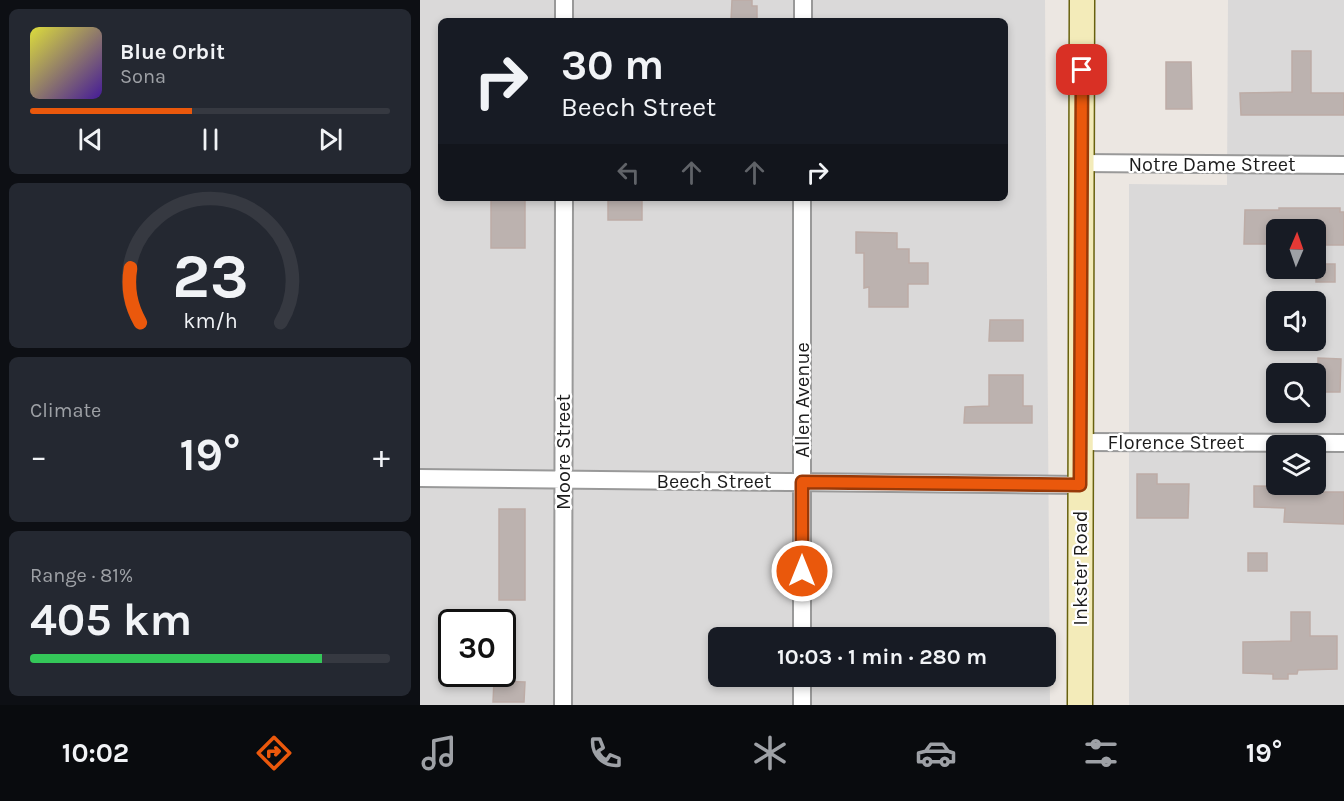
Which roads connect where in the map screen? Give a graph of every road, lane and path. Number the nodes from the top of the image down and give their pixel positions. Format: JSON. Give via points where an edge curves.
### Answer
{"nodes":[{"id":1,"x":564,"y":0,"type":"edge"},
{"id":2,"x":803,"y":0,"type":"edge"},
{"id":3,"x":1082,"y":0,"type":"edge"},
{"id":4,"x":564,"y":18,"type":"edge"},
{"id":5,"x":803,"y":18,"type":"edge"},
{"id":6,"x":1081,"y":163,"type":"junction"},
{"id":7,"x":1344,"y":165,"type":"edge"},
{"id":8,"x":564,"y":201,"type":"edge"},
{"id":9,"x":802,"y":201,"type":"edge"},
{"id":10,"x":1080,"y":442,"type":"junction"},
{"id":11,"x":1344,"y":443,"type":"edge"},
{"id":12,"x":420,"y":478,"type":"edge"},
{"id":13,"x":563,"y":480,"type":"junction"},
{"id":14,"x":802,"y":482,"type":"junction"},
{"id":15,"x":1080,"y":485,"type":"junction"},
{"id":16,"x":802,"y":627,"type":"edge"},
{"id":17,"x":802,"y":687,"type":"edge"},
{"id":18,"x":563,"y":705,"type":"edge"},
{"id":19,"x":802,"y":705,"type":"edge"},
{"id":20,"x":1080,"y":705,"type":"edge"}],
"edges":[{"from":1,"to":4,"type":"street"},
{"from":2,"to":5,"type":"street"},
{"from":3,"to":6,"type":"main road","name":"Inkster Road"},
{"from":6,"to":7,"type":"street","name":"Notre Dame Street"},
{"from":6,"to":10,"type":"main road","name":"Inkster Road"},
{"from":8,"to":13,"type":"street","name":"Moore Street"},
{"from":9,"to":14,"type":"street","name":"Allen Avenue"},
{"from":10,"to":11,"type":"street","name":"Florence Street"},
{"from":10,"to":15,"type":"main road","name":"Inkster Road"},
{"from":12,"to":13,"type":"street","name":"Beech Street"},
{"from":13,"to":14,"type":"street","name":"Beech Street"},
{"from":13,"to":18,"type":"street","name":"Moore Street"},
{"from":14,"to":15,"type":"street","name":"Beech Street"},
{"from":14,"to":16,"type":"street","name":"Allen Avenue"},
{"from":15,"to":20,"type":"main road","name":"Inkster Road"},
{"from":17,"to":19,"type":"street"}]}
